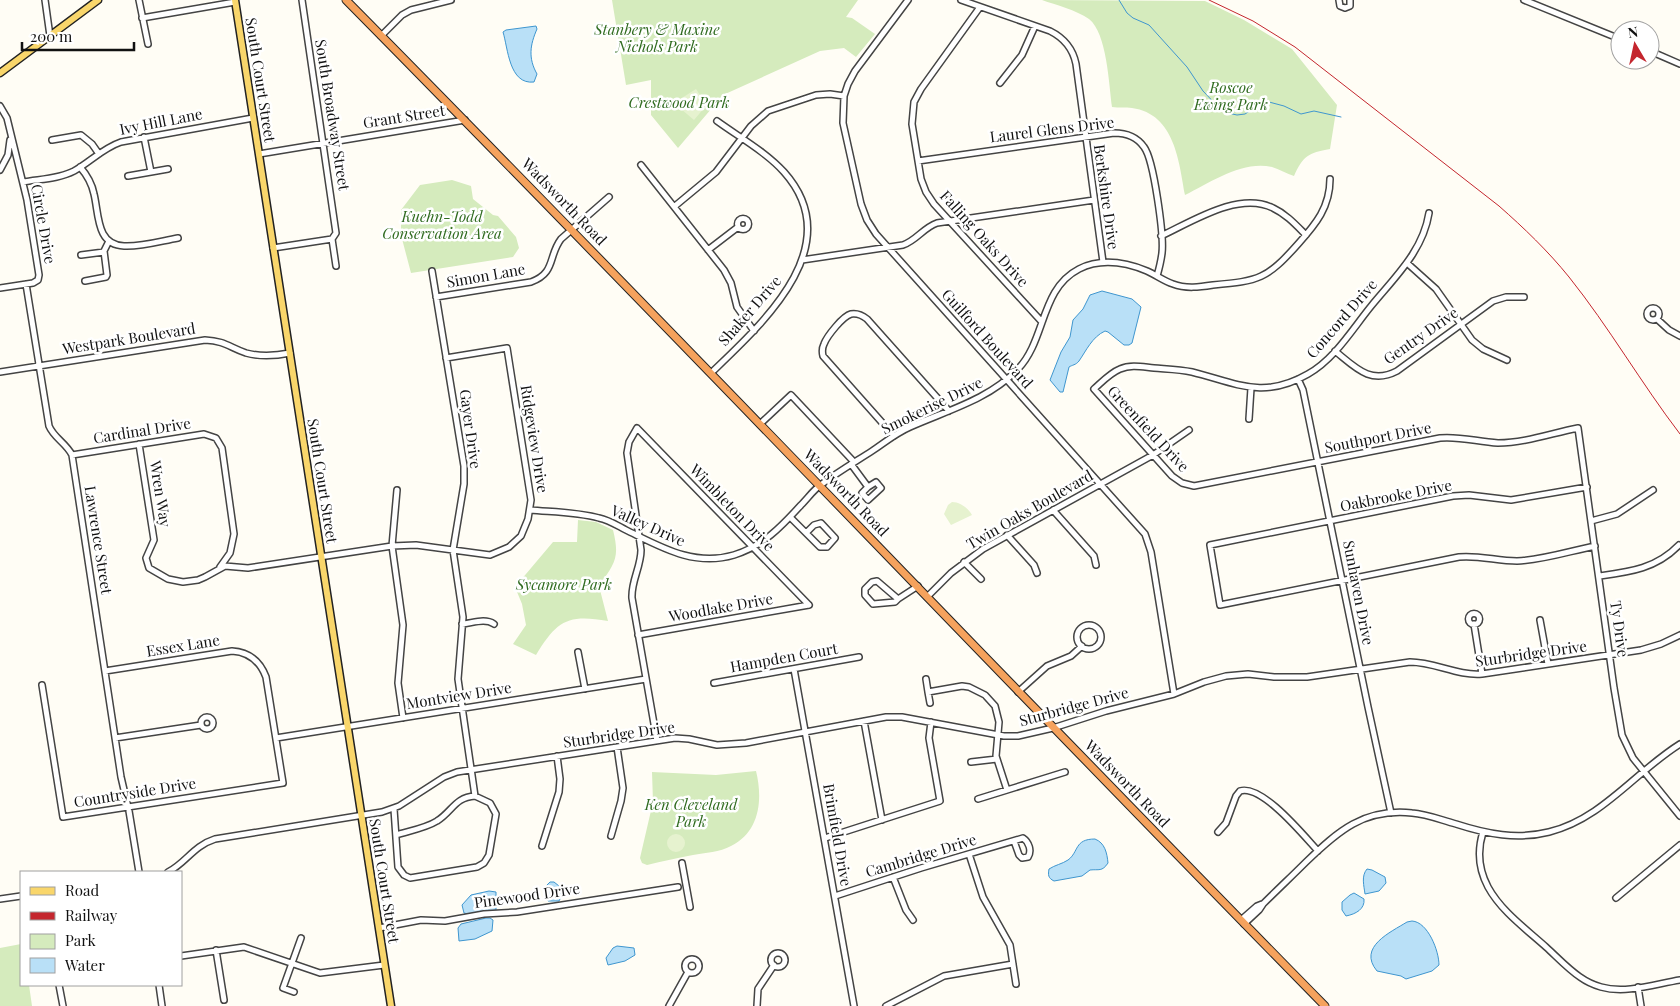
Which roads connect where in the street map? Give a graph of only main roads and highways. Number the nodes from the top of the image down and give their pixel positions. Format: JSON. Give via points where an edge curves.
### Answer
{"nodes":[{"id":1,"x":98,"y":0,"type":"edge"},
{"id":2,"x":346,"y":0,"type":"edge"},
{"id":3,"x":235,"y":1,"type":"edge"},
{"id":4,"x":0,"y":73,"type":"edge"},
{"id":5,"x":391,"y":1006,"type":"edge"},
{"id":6,"x":1325,"y":1006,"type":"edge"}],
"edges":[{"from":1,"to":4,"type":"main road"},
{"from":2,"to":6,"type":"highway","name":"Wadsworth Road"},
{"from":3,"to":5,"type":"main road","name":"South Court Street"}]}
